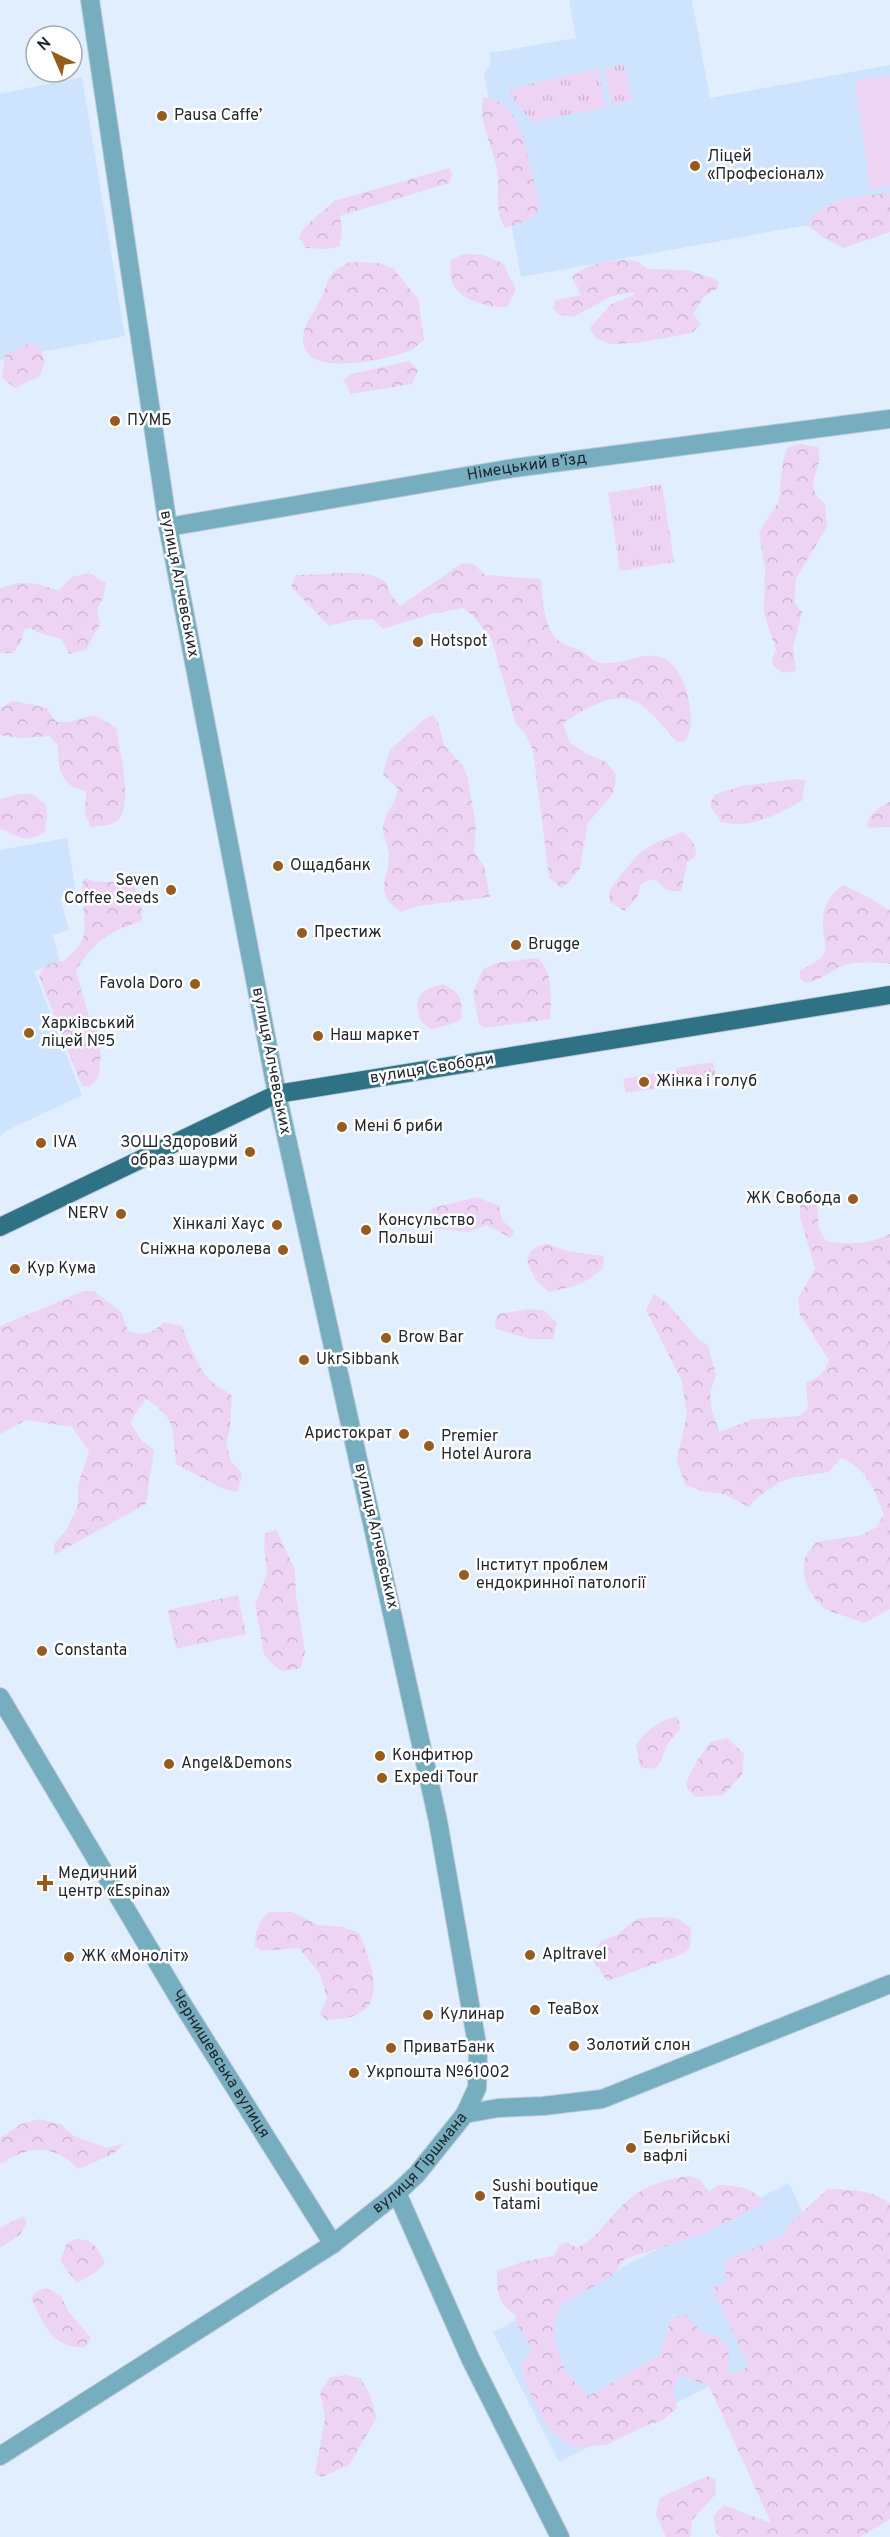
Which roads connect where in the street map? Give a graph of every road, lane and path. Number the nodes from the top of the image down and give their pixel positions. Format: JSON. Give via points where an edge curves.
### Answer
{"nodes":[{"id":1,"x":90,"y":0,"type":"edge"},
{"id":2,"x":890,"y":419,"type":"edge"},
{"id":3,"x":168,"y":527,"type":"junction"},
{"id":4,"x":890,"y":995,"type":"edge"},
{"id":5,"x":277,"y":1094,"type":"junction"},
{"id":6,"x":0,"y":1227,"type":"edge"},
{"id":7,"x":0,"y":1697,"type":"edge"},
{"id":8,"x":890,"y":1984,"type":"edge"},
{"id":9,"x":465,"y":2114,"type":"junction"},
{"id":10,"x":397,"y":2193,"type":"junction"},
{"id":11,"x":333,"y":2244,"type":"junction"},
{"id":12,"x":0,"y":2456,"type":"edge"},
{"id":13,"x":560,"y":2537,"type":"edge"}],
"edges":[{"from":1,"to":3,"type":"street","name":"вулиця Алчевських"},
{"from":2,"to":3,"type":"street","name":"Німецький в’їзд","via":[[514,468]]},
{"from":3,"to":5,"type":"street","name":"вулиця Алчевських"},
{"from":4,"to":5,"type":"main road","name":"вулиця Свободи"},
{"from":5,"to":6,"type":"main road","name":"вулиця Свободи"},
{"from":5,"to":9,"type":"street","name":"вулиця Алчевських","via":[[438,1821],[478,2056],[477,2088]]},
{"from":7,"to":11,"type":"street","name":"Чернишевська вулиця","via":[[178,1997]]},
{"from":8,"to":9,"type":"street","name":"вулиця Гіршмана","via":[[602,2099]]},
{"from":9,"to":10,"type":"street","name":"вулиця Гіршмана"},
{"from":10,"to":11,"type":"street","name":"вулиця Гіршмана"},
{"from":10,"to":13,"type":"street","via":[[471,2360]]},
{"from":11,"to":12,"type":"street","name":"вулиця Гіршмана"}]}
